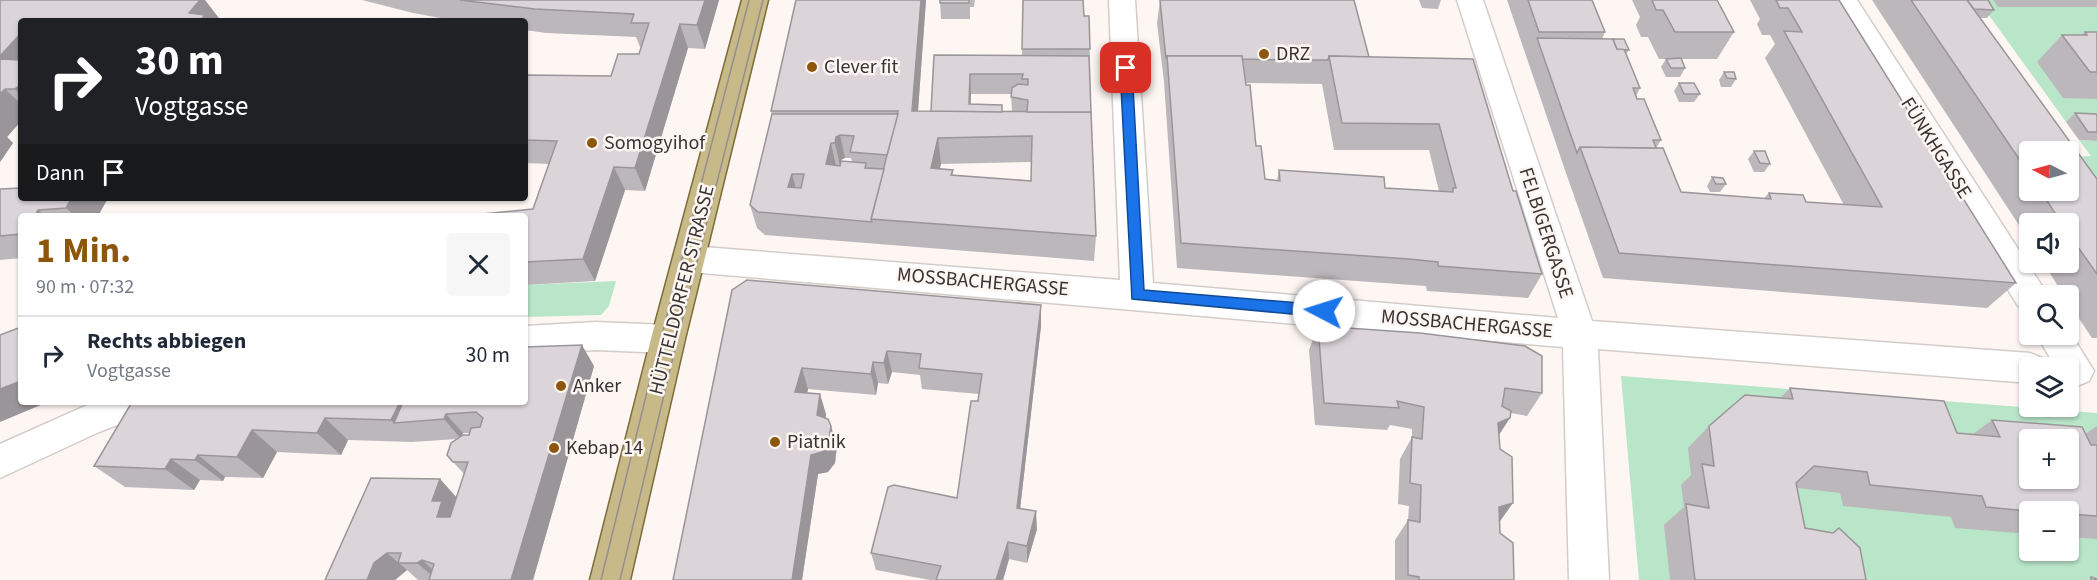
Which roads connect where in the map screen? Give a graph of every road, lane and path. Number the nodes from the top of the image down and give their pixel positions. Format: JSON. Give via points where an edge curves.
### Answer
{"nodes":[{"id":1,"x":755,"y":0,"type":"edge"},
{"id":2,"x":1122,"y":0,"type":"edge"},
{"id":3,"x":1470,"y":0,"type":"edge"},
{"id":4,"x":1843,"y":0,"type":"edge"},
{"id":5,"x":690,"y":259,"type":"junction"},
{"id":6,"x":2023,"y":285,"type":"edge"},
{"id":7,"x":1137,"y":295,"type":"junction"},
{"id":8,"x":1580,"y":334,"type":"junction"},
{"id":9,"x":668,"y":339,"type":"junction"},
{"id":10,"x":528,"y":340,"type":"edge"},
{"id":11,"x":2062,"y":345,"type":"edge"},
{"id":12,"x":2019,"y":367,"type":"edge"},
{"id":13,"x":2081,"y":372,"type":"edge"},
{"id":14,"x":127,"y":405,"type":"edge"},
{"id":15,"x":0,"y":462,"type":"edge"},
{"id":16,"x":610,"y":580,"type":"edge"},
{"id":17,"x":1589,"y":580,"type":"edge"}],
"edges":[{"from":1,"to":5,"type":"main road","name":"HÜTTELDORFER STRASSE"},
{"from":2,"to":7,"type":"street"},
{"from":3,"to":8,"type":"street","name":"FELBIGERGASSE"},
{"from":4,"to":6,"type":"street","name":"FÜNKHGASSE"},
{"from":5,"to":7,"type":"street","name":"MOSSBACHERGASSE"},
{"from":5,"to":9,"type":"main road","name":"HÜTTELDORFER STRASSE"},
{"from":7,"to":8,"type":"street","name":"MOSSBACHERGASSE"},
{"from":8,"to":12,"type":"street","name":"MOSSBACHERGASSE"},
{"from":8,"to":17,"type":"street","name":"FELBIGERGASSE"},
{"from":9,"to":10,"type":"street","via":[[596,336]]},
{"from":9,"to":16,"type":"main road","name":"HÜTTELDORFER STRASSE"},
{"from":11,"to":13,"type":"street"},
{"from":14,"to":15,"type":"street"}]}
